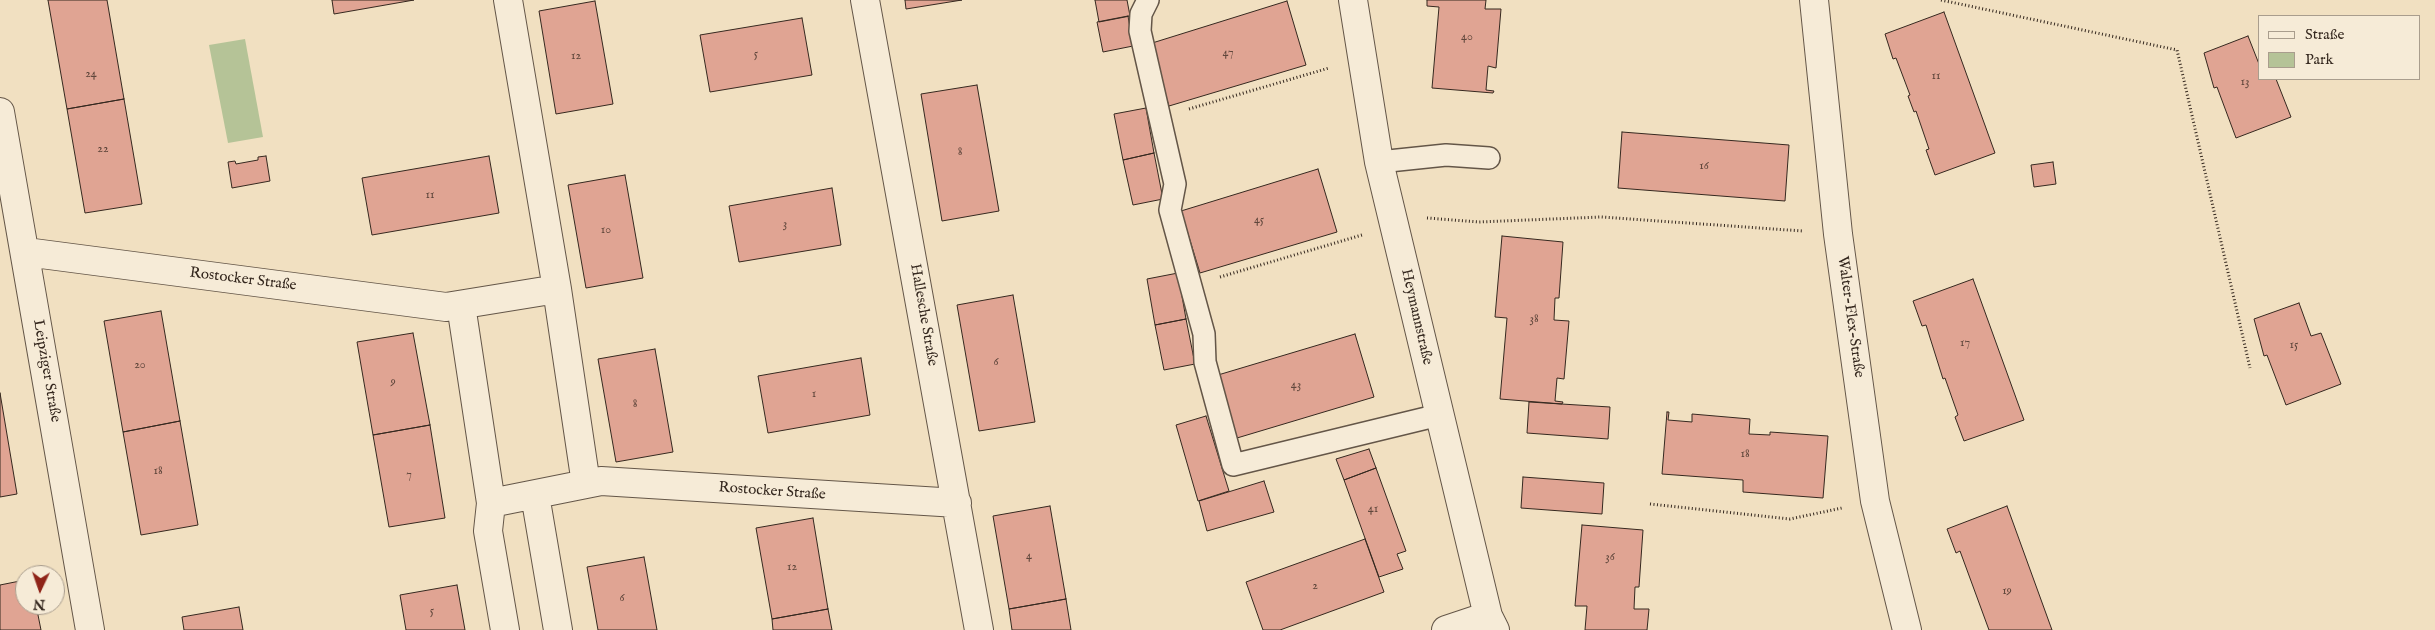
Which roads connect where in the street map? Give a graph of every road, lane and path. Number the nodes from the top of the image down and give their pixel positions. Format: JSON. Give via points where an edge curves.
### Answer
{"nodes":[{"id":1,"x":508,"y":0,"type":"edge"},
{"id":2,"x":865,"y":0,"type":"edge"},
{"id":3,"x":1148,"y":0,"type":"edge"},
{"id":4,"x":1353,"y":0,"type":"edge"},
{"id":5,"x":1814,"y":0,"type":"edge"},
{"id":6,"x":1941,"y":0,"type":"edge"},
{"id":7,"x":1362,"y":58,"type":"junction"},
{"id":8,"x":0,"y":112,"type":"edge"},
{"id":9,"x":1160,"y":117,"type":"junction"},
{"id":10,"x":1489,"y":158,"type":"dead end"},
{"id":11,"x":1379,"y":162,"type":"junction"},
{"id":12,"x":1393,"y":220,"type":"junction"},
{"id":13,"x":1838,"y":234,"type":"junction"},
{"id":14,"x":26,"y":252,"type":"junction"},
{"id":15,"x":1190,"y":286,"type":"junction"},
{"id":16,"x":557,"y":289,"type":"junction"},
{"id":17,"x":461,"y":305,"type":"junction"},
{"id":18,"x":2250,"y":368,"type":"dead end"},
{"id":19,"x":1439,"y":415,"type":"junction"},
{"id":20,"x":586,"y":484,"type":"junction"},
{"id":21,"x":535,"y":495,"type":"junction"},
{"id":22,"x":1875,"y":501,"type":"junction"},
{"id":23,"x":491,"y":503,"type":"junction"},
{"id":24,"x":958,"y":503,"type":"junction"},
{"id":25,"x":1650,"y":504,"type":"dead end"},
{"id":26,"x":1491,"y":623,"type":"edge"},
{"id":27,"x":90,"y":630,"type":"edge"},
{"id":28,"x":505,"y":630,"type":"edge"},
{"id":29,"x":558,"y":630,"type":"edge"},
{"id":30,"x":979,"y":630,"type":"edge"},
{"id":31,"x":1446,"y":630,"type":"edge"},
{"id":32,"x":1907,"y":630,"type":"edge"}],
"edges":[{"from":1,"to":16,"type":"street"},
{"from":2,"to":24,"type":"street","name":"Hallesche Straße"},
{"from":3,"to":9,"type":"lane","via":[[1141,14],[1140,31]]},
{"from":4,"to":7,"type":"street","name":"Heymannstraße"},
{"from":5,"to":13,"type":"street","name":"Walter-Flex-Straße"},
{"from":6,"to":18,"type":"path","via":[[2177,50]]},
{"from":7,"to":9,"type":"path"},
{"from":7,"to":11,"type":"street","name":"Heymannstraße"},
{"from":8,"to":14,"type":"street","name":"Leipziger Straße"},
{"from":9,"to":15,"type":"lane","via":[[1175,184],[1170,210]]},
{"from":10,"to":11,"type":"lane","via":[[1446,155]]},
{"from":11,"to":12,"type":"street","name":"Heymannstraße"},
{"from":12,"to":13,"type":"path","via":[[1479,222],[1601,217]]},
{"from":12,"to":15,"type":"path"},
{"from":12,"to":19,"type":"street","name":"Heymannstraße"},
{"from":13,"to":22,"type":"street","name":"Walter-Flex-Straße"},
{"from":14,"to":17,"type":"street","name":"Rostocker Straße","via":[[446,307]]},
{"from":14,"to":27,"type":"street","name":"Leipziger Straße"},
{"from":15,"to":19,"type":"lane","via":[[1204,334],[1204,362],[1234,465]]},
{"from":16,"to":17,"type":"street","name":"Rostocker Straße"},
{"from":16,"to":20,"type":"street"},
{"from":17,"to":23,"type":"street"},
{"from":19,"to":26,"type":"street","name":"Heymannstraße"},
{"from":20,"to":21,"type":"street","name":"Rostocker Straße"},
{"from":20,"to":24,"type":"street","name":"Rostocker Straße","via":[[600,481]]},
{"from":21,"to":23,"type":"street","name":"Rostocker Straße"},
{"from":21,"to":29,"type":"street"},
{"from":22,"to":25,"type":"path","via":[[1790,519]]},
{"from":22,"to":32,"type":"street","name":"Walter-Flex-Straße"},
{"from":23,"to":28,"type":"street","via":[[488,531]]},
{"from":24,"to":30,"type":"street","name":"Hallesche Straße"},
{"from":26,"to":31,"type":"street"}]}
